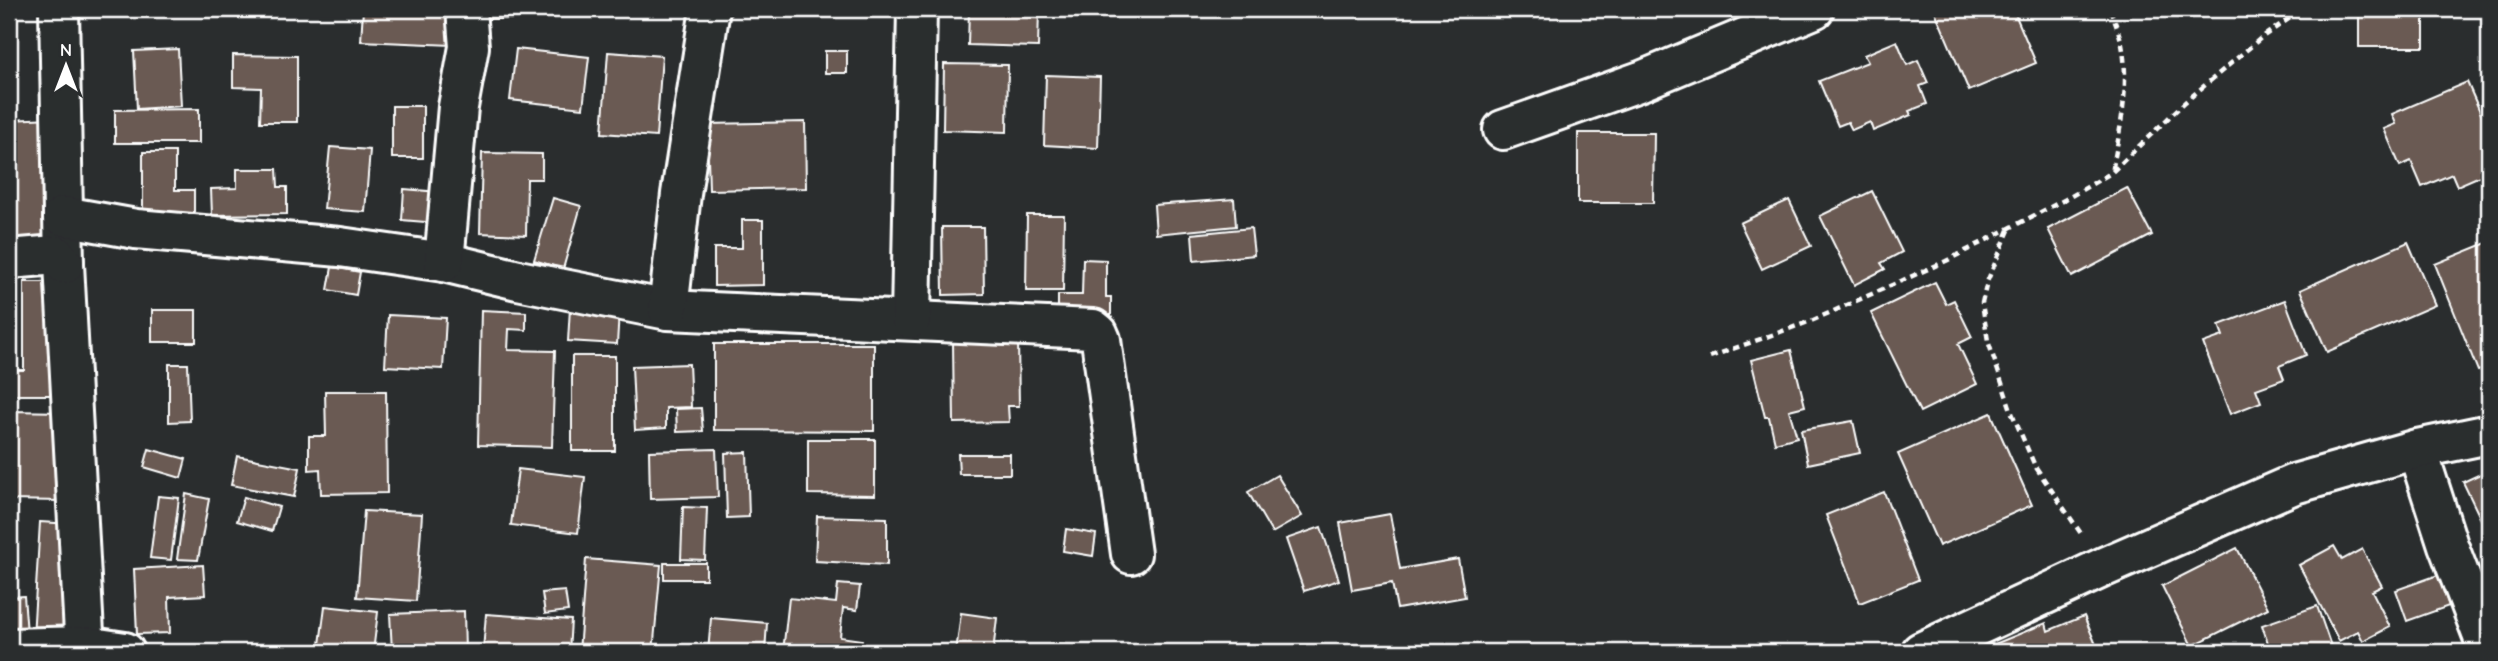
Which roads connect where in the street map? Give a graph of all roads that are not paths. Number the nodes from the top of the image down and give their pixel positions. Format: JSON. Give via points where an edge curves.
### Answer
{"nodes":[{"id":1,"x":59,"y":9,"type":"edge"},
{"id":2,"x":466,"y":9,"type":"edge"},
{"id":3,"x":710,"y":9,"type":"edge"},
{"id":4,"x":917,"y":9,"type":"edge"},
{"id":5,"x":1814,"y":9,"type":"edge"},
{"id":6,"x":1503,"y":130,"type":"dead end"},
{"id":7,"x":63,"y":216,"type":"junction"},
{"id":8,"x":9,"y":259,"type":"edge"},
{"id":9,"x":444,"y":262,"type":"junction"},
{"id":10,"x":64,"y":264,"type":"junction"},
{"id":11,"x":668,"y":310,"type":"junction"},
{"id":12,"x":911,"y":319,"type":"junction"},
{"id":13,"x":2489,"y":434,"type":"edge"},
{"id":14,"x":2417,"y":449,"type":"junction"},
{"id":15,"x":1131,"y":554,"type":"dead end"},
{"id":16,"x":9,"y":648,"type":"edge"},
{"id":17,"x":85,"y":649,"type":"edge"},
{"id":18,"x":125,"y":652,"type":"edge"},
{"id":19,"x":1921,"y":652,"type":"edge"},
{"id":20,"x":2489,"y":652,"type":"edge"}],
"edges":[{"from":1,"to":7,"type":"street"},
{"from":2,"to":9,"type":"street","via":[[469,47],[458,107]]},
{"from":3,"to":11,"type":"street"},
{"from":4,"to":12,"type":"street"},
{"from":5,"to":6,"type":"street","via":[[1641,81]]},
{"from":7,"to":9,"type":"street","via":[[136,229],[340,247]]},
{"from":7,"to":10,"type":"street"},
{"from":8,"to":10,"type":"street","via":[[56,256]]},
{"from":9,"to":11,"type":"street"},
{"from":10,"to":17,"type":"street"},
{"from":11,"to":12,"type":"street"},
{"from":12,"to":15,"type":"street","via":[[1082,327],[1098,333]]},
{"from":13,"to":14,"type":"street"},
{"from":14,"to":19,"type":"street","via":[[2294,484]]},
{"from":14,"to":20,"type":"street"},
{"from":16,"to":17,"type":"street"},
{"from":17,"to":18,"type":"street"}]}
